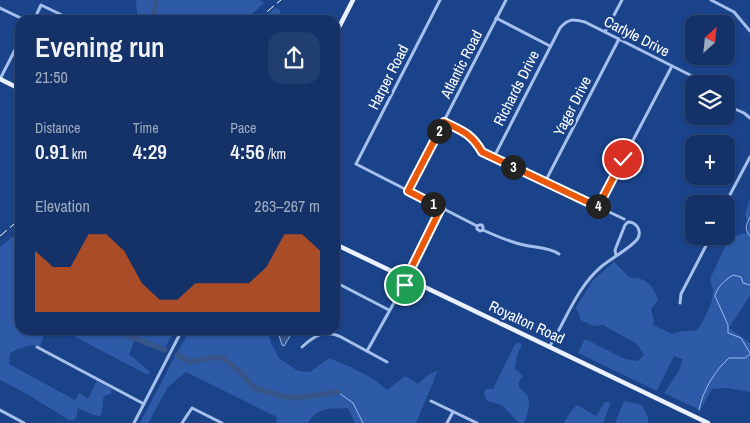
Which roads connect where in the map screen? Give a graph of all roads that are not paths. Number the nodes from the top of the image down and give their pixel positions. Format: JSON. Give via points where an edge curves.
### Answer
{"nodes":[{"id":1,"x":353,"y":0,"type":"edge"},
{"id":2,"x":440,"y":0,"type":"edge"},
{"id":3,"x":506,"y":0,"type":"edge"},
{"id":4,"x":622,"y":0,"type":"edge"},
{"id":5,"x":711,"y":0,"type":"edge"},
{"id":6,"x":0,"y":8,"type":"edge"},
{"id":7,"x":15,"y":15,"type":"edge"},
{"id":8,"x":36,"y":15,"type":"edge"},
{"id":9,"x":58,"y":15,"type":"edge"},
{"id":10,"x":496,"y":18,"type":"junction"},
{"id":11,"x":340,"y":25,"type":"edge"},
{"id":12,"x":560,"y":28,"type":"joint"},
{"id":13,"x":750,"y":31,"type":"edge"},
{"id":14,"x":605,"y":32,"type":"junction"},
{"id":15,"x":619,"y":39,"type":"junction"},
{"id":16,"x":550,"y":46,"type":"junction"},
{"id":17,"x":15,"y":50,"type":"edge"},
{"id":18,"x":672,"y":66,"type":"junction"},
{"id":19,"x":690,"y":75,"type":"edge"},
{"id":20,"x":0,"y":79,"type":"edge"},
{"id":21,"x":15,"y":86,"type":"edge"},
{"id":22,"x":735,"y":109,"type":"edge"},
{"id":23,"x":750,"y":118,"type":"edge"},
{"id":24,"x":444,"y":122,"type":"junction"},
{"id":25,"x":494,"y":157,"type":"junction"},
{"id":26,"x":750,"y":157,"type":"edge"},
{"id":27,"x":545,"y":182,"type":"junction"},
{"id":28,"x":408,"y":191,"type":"junction"},
{"id":29,"x":730,"y":195,"type":"edge"},
{"id":30,"x":598,"y":207,"type":"junction"},
{"id":31,"x":441,"y":208,"type":"junction"},
{"id":32,"x":624,"y":219,"type":"dead end"},
{"id":33,"x":617,"y":245,"type":"junction"},
{"id":34,"x":706,"y":245,"type":"edge"},
{"id":35,"x":340,"y":247,"type":"edge"},
{"id":36,"x":624,"y":250,"type":"junction"},
{"id":37,"x":559,"y":254,"type":"dead end"},
{"id":38,"x":616,"y":256,"type":"junction"},
{"id":39,"x":405,"y":281,"type":"junction"},
{"id":40,"x":340,"y":285,"type":"edge"},
{"id":41,"x":680,"y":303,"type":"dead end"},
{"id":42,"x":389,"y":310,"type":"junction"},
{"id":43,"x":179,"y":335,"type":"edge"},
{"id":44,"x":323,"y":335,"type":"edge"},
{"id":45,"x":337,"y":335,"type":"edge"},
{"id":46,"x":549,"y":346,"type":"junction"},
{"id":47,"x":37,"y":347,"type":"dead end"},
{"id":48,"x":302,"y":347,"type":"dead end"},
{"id":49,"x":367,"y":351,"type":"junction"},
{"id":50,"x":387,"y":362,"type":"dead end"},
{"id":51,"x":431,"y":401,"type":"dead end"},
{"id":52,"x":144,"y":404,"type":"junction"},
{"id":53,"x":0,"y":410,"type":"edge"},
{"id":54,"x":453,"y":412,"type":"junction"},
{"id":55,"x":24,"y":423,"type":"edge"},
{"id":56,"x":134,"y":423,"type":"edge"},
{"id":57,"x":182,"y":423,"type":"edge"},
{"id":58,"x":222,"y":423,"type":"edge"},
{"id":59,"x":447,"y":423,"type":"edge"},
{"id":60,"x":477,"y":423,"type":"edge"},
{"id":61,"x":708,"y":423,"type":"edge"}],
"edges":[{"from":1,"to":11,"type":"main road"},
{"from":2,"to":28,"type":"street","name":"Harper Road","via":[[356,164]]},
{"from":3,"to":10,"type":"street","name":"Atlantic Road"},
{"from":4,"to":14,"type":"street"},
{"from":5,"to":13,"type":"street","via":[[734,12]]},
{"from":6,"to":7,"type":"street"},
{"from":8,"to":9,"type":"street","via":[[41,5]]},
{"from":10,"to":16,"type":"street"},
{"from":10,"to":24,"type":"street","name":"Atlantic Road"},
{"from":12,"to":14,"type":"street","name":"Carlyle Drive","via":[[574,19]]},
{"from":12,"to":16,"type":"street","name":"Richards Drive"},
{"from":14,"to":15,"type":"street","name":"Carlyle Drive"},
{"from":15,"to":18,"type":"street","name":"Carlyle Drive"},
{"from":15,"to":27,"type":"street","name":"Yager Drive"},
{"from":16,"to":25,"type":"street","name":"Richards Drive"},
{"from":17,"to":20,"type":"street"},
{"from":18,"to":19,"type":"street","name":"Carlyle Drive"},
{"from":18,"to":30,"type":"street"},
{"from":20,"to":21,"type":"main road"},
{"from":22,"to":23,"type":"street"},
{"from":24,"to":25,"type":"street","via":[[470,135],[482,152]]},
{"from":24,"to":28,"type":"street","name":"Atlantic Road"},
{"from":25,"to":27,"type":"street"},
{"from":26,"to":29,"type":"street"},
{"from":27,"to":30,"type":"street"},
{"from":28,"to":31,"type":"street"},
{"from":30,"to":32,"type":"street"},
{"from":31,"to":37,"type":"street","via":[[477,226],[482,225],[483,230],[509,241],[551,249]]},
{"from":31,"to":39,"type":"street"},
{"from":33,"to":36,"type":"street"},
{"from":33,"to":36,"type":"street","via":[[625,225],[632,222],[640,234],[639,238]]},
{"from":33,"to":38,"type":"street"},
{"from":34,"to":41,"type":"street"},
{"from":35,"to":39,"type":"main road","name":"Royalton Road"},
{"from":36,"to":38,"type":"street"},
{"from":38,"to":46,"type":"street","via":[[584,285]]},
{"from":39,"to":42,"type":"street"},
{"from":39,"to":46,"type":"main road","name":"Royalton Road"},
{"from":40,"to":42,"type":"street"},
{"from":42,"to":49,"type":"street"},
{"from":43,"to":52,"type":"street"},
{"from":44,"to":48,"type":"street","via":[[316,336]]},
{"from":45,"to":49,"type":"street"},
{"from":46,"to":61,"type":"main road","name":"Royalton Road"},
{"from":47,"to":52,"type":"street"},
{"from":49,"to":50,"type":"street"},
{"from":51,"to":54,"type":"street"},
{"from":52,"to":56,"type":"street"},
{"from":53,"to":55,"type":"street"},
{"from":54,"to":59,"type":"street"},
{"from":54,"to":60,"type":"street"},
{"from":57,"to":58,"type":"street","via":[[192,408]]}]}
